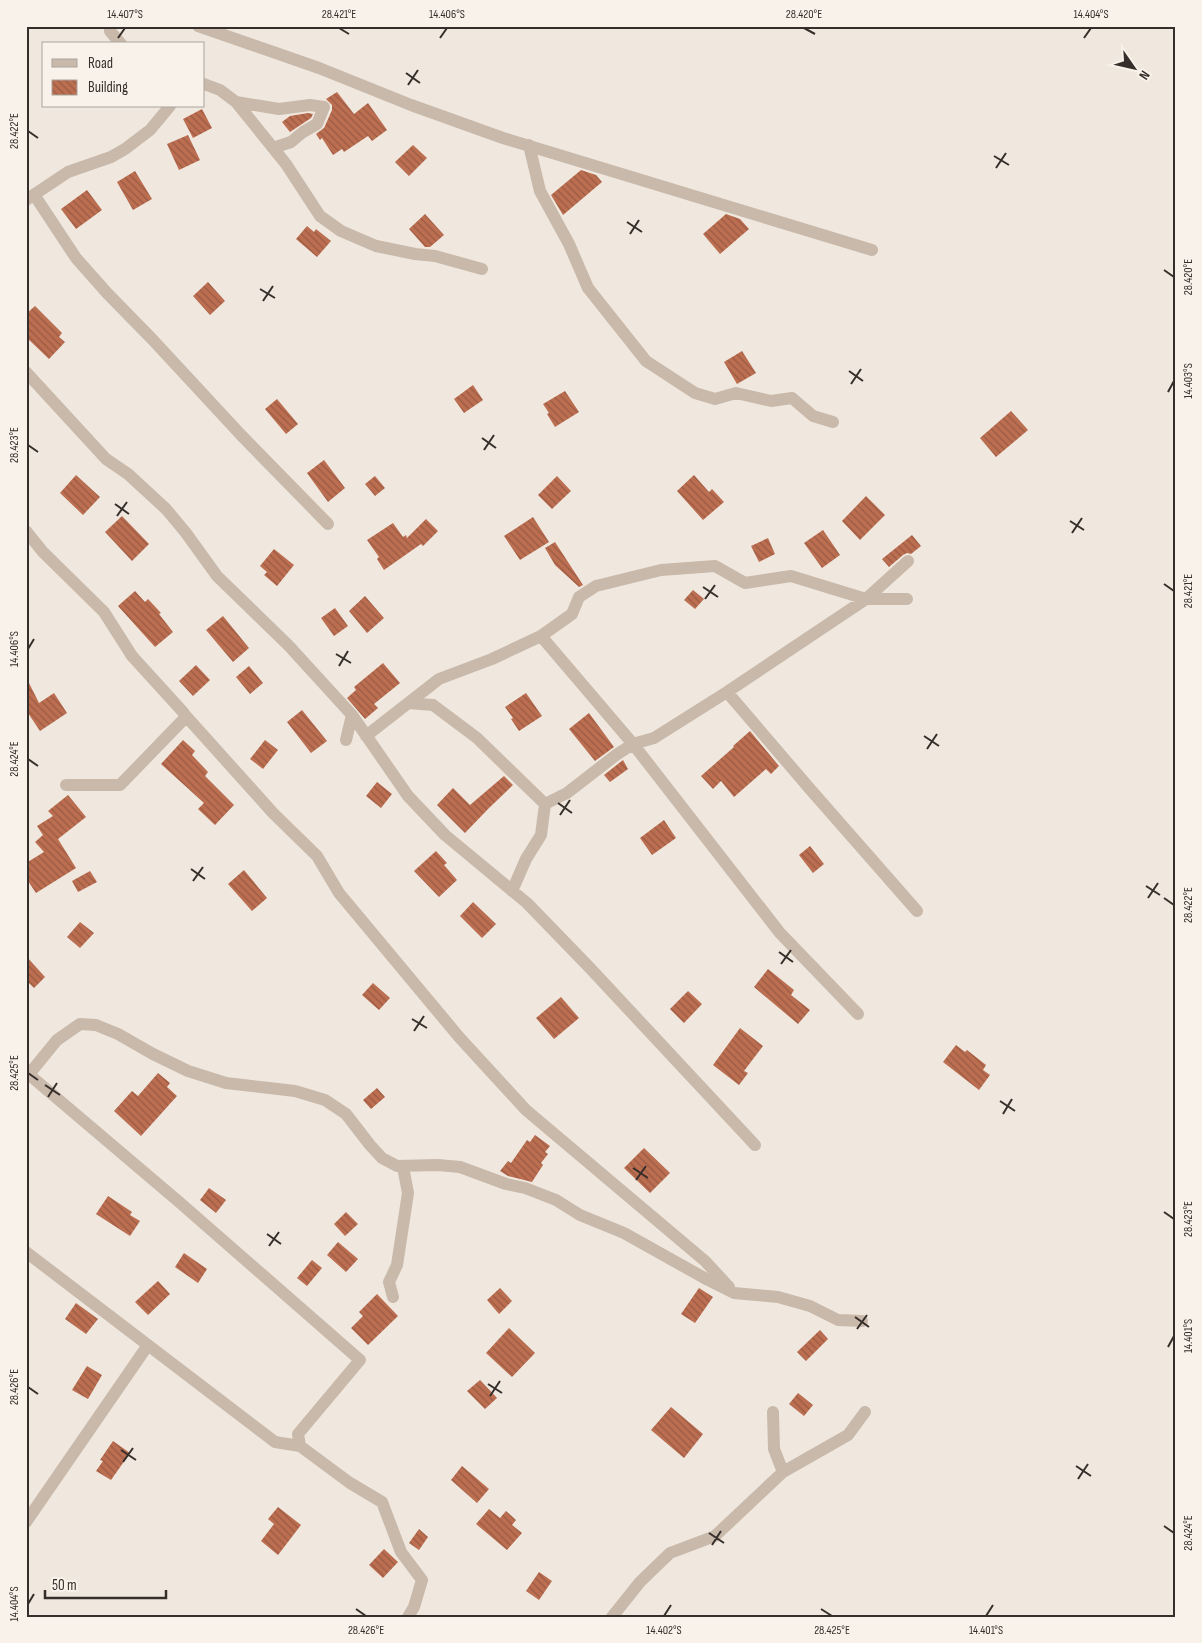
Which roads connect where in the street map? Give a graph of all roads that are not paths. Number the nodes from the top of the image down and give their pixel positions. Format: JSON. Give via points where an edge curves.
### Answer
{"nodes":[{"id":1,"x":110,"y":26,"type":"edge"},
{"id":2,"x":198,"y":26,"type":"edge"},
{"id":3,"x":119,"y":42,"type":"edge"},
{"id":4,"x":205,"y":84,"type":"edge"},
{"id":5,"x":236,"y":102,"type":"junction"},
{"id":6,"x":166,"y":108,"type":"edge"},
{"id":7,"x":530,"y":145,"type":"junction"},
{"id":8,"x":273,"y":148,"type":"junction"},
{"id":9,"x":30,"y":198,"type":"edge"},
{"id":10,"x":872,"y":250,"type":"dead end"},
{"id":11,"x":482,"y":269,"type":"dead end"},
{"id":12,"x":26,"y":372,"type":"edge"},
{"id":13,"x":833,"y":422,"type":"dead end"},
{"id":14,"x":328,"y":524,"type":"dead end"},
{"id":15,"x":26,"y":531,"type":"edge"},
{"id":16,"x":908,"y":561,"type":"dead end"},
{"id":17,"x":866,"y":599,"type":"junction"},
{"id":18,"x":907,"y":599,"type":"dead end"},
{"id":19,"x":541,"y":636,"type":"junction"},
{"id":20,"x":728,"y":692,"type":"junction"},
{"id":21,"x":408,"y":703,"type":"junction"},
{"id":22,"x":185,"y":715,"type":"junction"},
{"id":23,"x":352,"y":715,"type":"junction"},
{"id":24,"x":366,"y":736,"type":"junction"},
{"id":25,"x":346,"y":740,"type":"dead end"},
{"id":26,"x":633,"y":744,"type":"junction"},
{"id":27,"x":66,"y":785,"type":"dead end"},
{"id":28,"x":545,"y":804,"type":"junction"},
{"id":29,"x":512,"y":891,"type":"junction"},
{"id":30,"x":917,"y":911,"type":"dead end"},
{"id":31,"x":858,"y":1014,"type":"dead end"},
{"id":32,"x":27,"y":1075,"type":"edge"},
{"id":33,"x":756,"y":1145,"type":"dead end"},
{"id":34,"x":403,"y":1167,"type":"junction"},
{"id":35,"x":26,"y":1252,"type":"edge"},
{"id":36,"x":734,"y":1293,"type":"junction"},
{"id":37,"x":393,"y":1297,"type":"dead end"},
{"id":38,"x":862,"y":1321,"type":"dead end"},
{"id":39,"x":148,"y":1345,"type":"junction"},
{"id":40,"x":773,"y":1412,"type":"dead end"},
{"id":41,"x":865,"y":1412,"type":"dead end"},
{"id":42,"x":300,"y":1446,"type":"junction"},
{"id":43,"x":783,"y":1472,"type":"junction"},
{"id":44,"x":26,"y":1522,"type":"edge"},
{"id":45,"x":408,"y":1617,"type":"edge"},
{"id":46,"x":612,"y":1617,"type":"edge"}],
"edges":[{"from":1,"to":3,"type":"street","via":[[110,31]]},
{"from":2,"to":7,"type":"street"},
{"from":4,"to":5,"type":"street","via":[[220,90]]},
{"from":5,"to":8,"type":"street"},
{"from":5,"to":8,"type":"street","via":[[279,109],[310,105],[324,107],[317,124],[292,142]]},
{"from":6,"to":9,"type":"street","via":[[150,130],[126,150],[68,172]]},
{"from":7,"to":10,"type":"street"},
{"from":7,"to":13,"type":"street","via":[[540,191],[588,288],[646,361],[701,395],[715,399],[736,393],[771,401],[792,398],[813,416]]},
{"from":8,"to":11,"type":"street","via":[[320,216],[341,231],[376,246],[435,256]]},
{"from":9,"to":14,"type":"street","via":[[107,293]]},
{"from":12,"to":23,"type":"street","via":[[106,459],[128,474],[166,509],[218,576],[289,646]]},
{"from":15,"to":22,"type":"street","via":[[104,612],[132,656]]},
{"from":16,"to":17,"type":"street"},
{"from":17,"to":18,"type":"street"},
{"from":17,"to":19,"type":"street","via":[[791,576],[745,583],[715,566],[661,570],[596,586],[579,598],[572,614]]},
{"from":17,"to":20,"type":"street"},
{"from":19,"to":21,"type":"street","via":[[439,679]]},
{"from":19,"to":26,"type":"street"},
{"from":20,"to":26,"type":"street","via":[[654,738]]},
{"from":20,"to":30,"type":"street"},
{"from":21,"to":24,"type":"street"},
{"from":21,"to":28,"type":"street","via":[[433,705],[478,738]]},
{"from":22,"to":27,"type":"street","via":[[120,785]]},
{"from":22,"to":36,"type":"street","via":[[273,813],[318,856],[346,901],[526,1110],[705,1261]]},
{"from":23,"to":24,"type":"street"},
{"from":23,"to":25,"type":"street"},
{"from":24,"to":29,"type":"street","via":[[408,796],[445,835]]},
{"from":26,"to":28,"type":"street","via":[[567,793]]},
{"from":26,"to":31,"type":"street","via":[[780,934]]},
{"from":28,"to":29,"type":"street","via":[[541,835]]},
{"from":29,"to":33,"type":"street","via":[[589,967]]},
{"from":32,"to":34,"type":"street","via":[[57,1040],[80,1024],[96,1025],[188,1071],[226,1083],[295,1091],[324,1100],[346,1114],[382,1158]]},
{"from":32,"to":42,"type":"street","via":[[178,1200],[360,1360],[298,1434]]},
{"from":34,"to":36,"type":"street","via":[[460,1166],[525,1188],[624,1233]]},
{"from":34,"to":37,"type":"street","via":[[408,1193],[397,1265],[389,1282]]},
{"from":35,"to":39,"type":"street"},
{"from":36,"to":38,"type":"street","via":[[778,1296],[810,1306],[838,1320]]},
{"from":39,"to":42,"type":"street","via":[[275,1442]]},
{"from":39,"to":44,"type":"street"},
{"from":40,"to":43,"type":"street","via":[[774,1449]]},
{"from":41,"to":43,"type":"street","via":[[848,1435]]},
{"from":42,"to":45,"type":"street","via":[[382,1502],[401,1552],[422,1580]]},
{"from":43,"to":46,"type":"street","via":[[715,1536],[670,1553],[640,1582]]}]}
